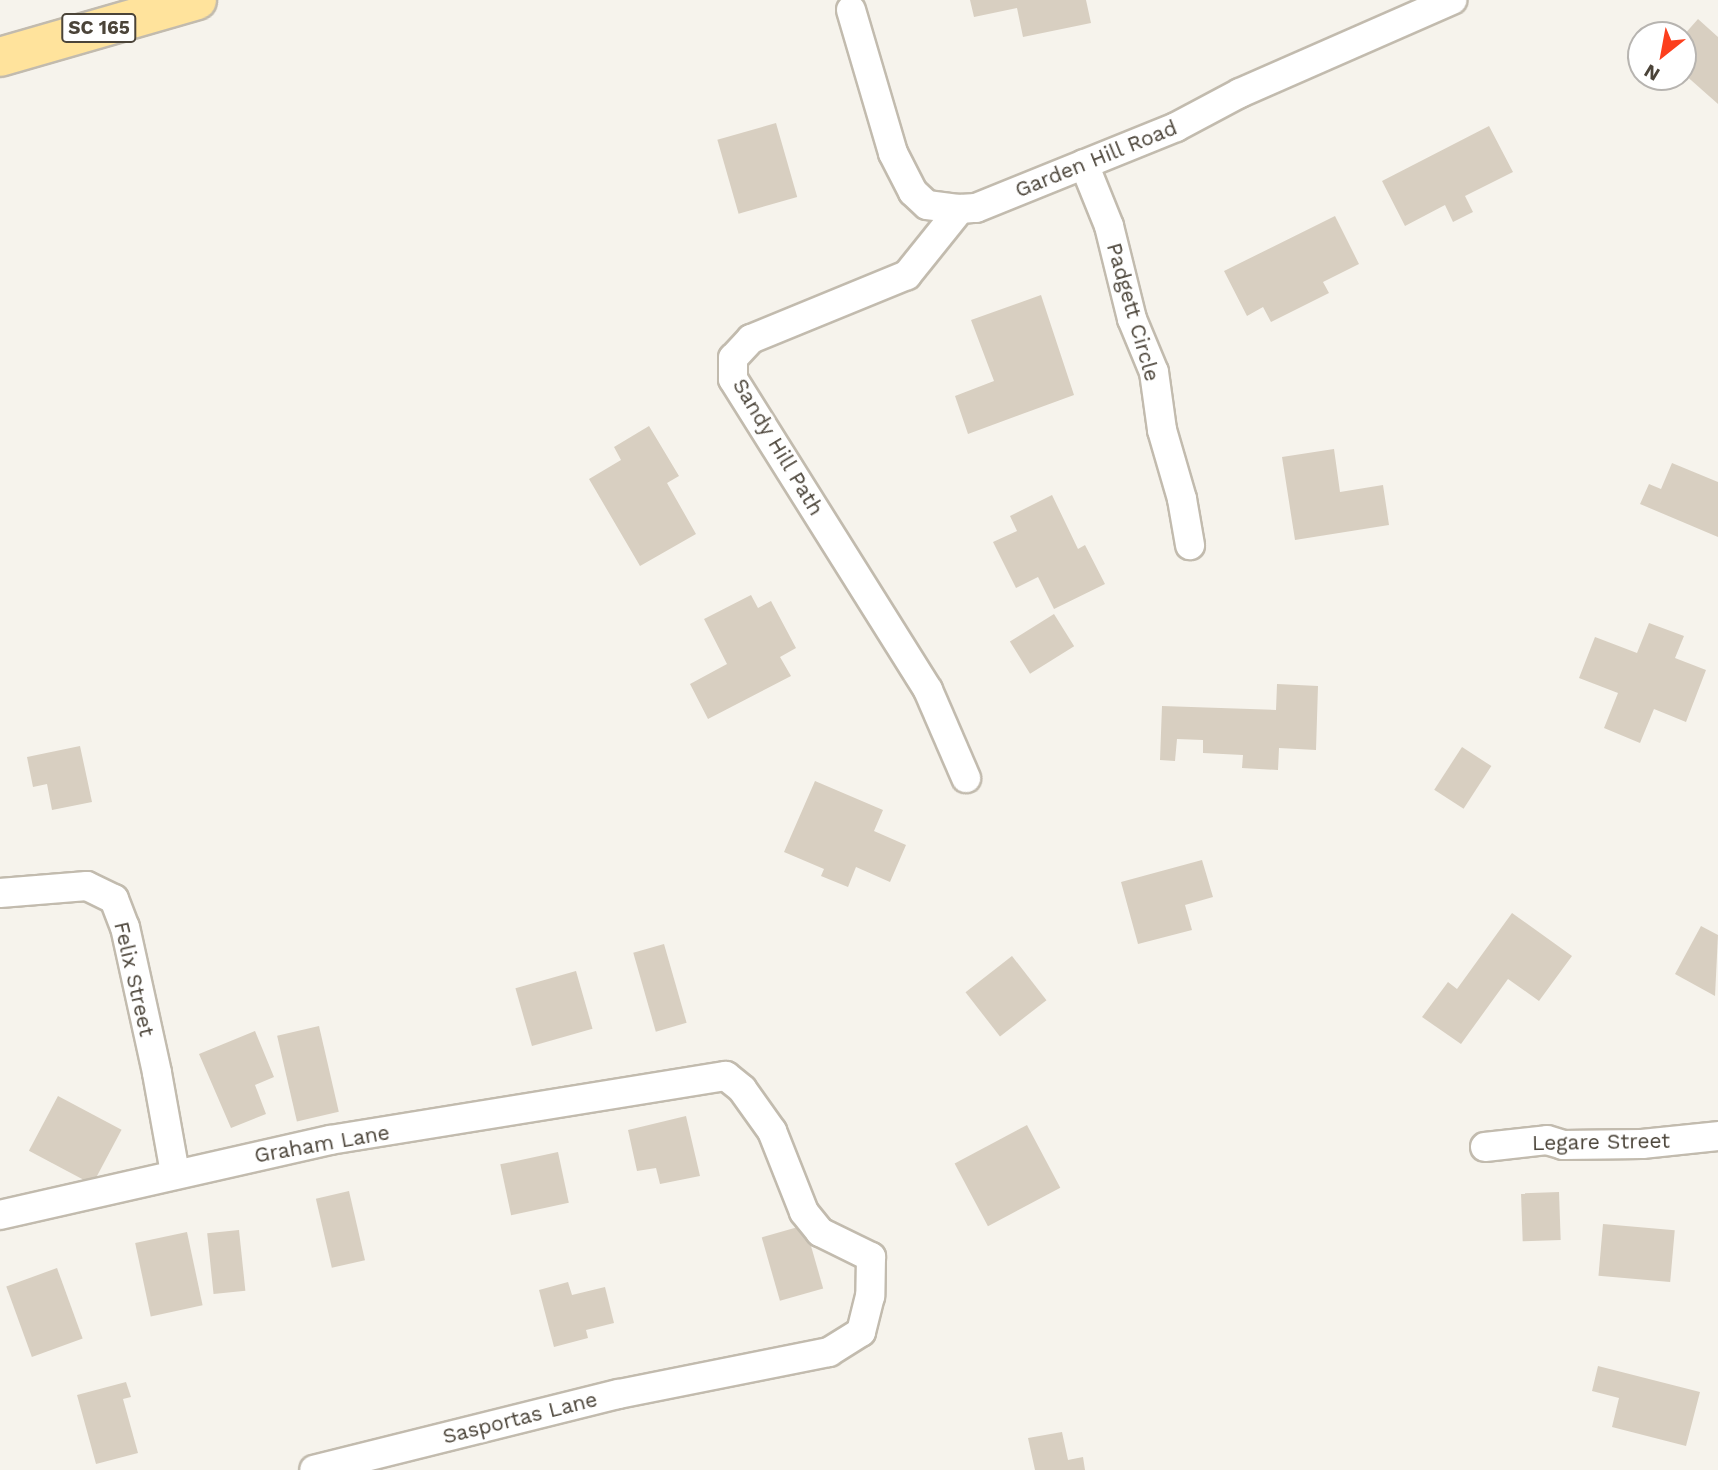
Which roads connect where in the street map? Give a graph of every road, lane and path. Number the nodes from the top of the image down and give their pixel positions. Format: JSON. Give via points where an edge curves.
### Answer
{"nodes":[{"id":1,"x":197,"y":0,"type":"edge"},
{"id":2,"x":1452,"y":0,"type":"edge"},
{"id":3,"x":851,"y":9,"type":"dead end"},
{"id":4,"x":0,"y":57,"type":"edge"},
{"id":5,"x":1084,"y":164,"type":"junction"},
{"id":6,"x":960,"y":209,"type":"junction"},
{"id":7,"x":1189,"y":545,"type":"dead end"},
{"id":8,"x":966,"y":778,"type":"dead end"},
{"id":9,"x":0,"y":893,"type":"edge"},
{"id":10,"x":1718,"y":1136,"type":"edge"},
{"id":11,"x":1485,"y":1147,"type":"dead end"},
{"id":12,"x":174,"y":1173,"type":"junction"},
{"id":13,"x":0,"y":1215,"type":"edge"},
{"id":14,"x":728,"y":1372,"type":"joint"},
{"id":15,"x":314,"y":1470,"type":"edge"}],
"edges":[{"from":1,"to":4,"type":"main road","number":"SC 165"},
{"from":2,"to":5,"type":"street","name":"Garden Hill Road","via":[[1240,93],[1177,127]]},
{"from":3,"to":6,"type":"street","name":"Garden Hill Road","via":[[893,153],[913,192],[927,205]]},
{"from":5,"to":6,"type":"street","name":"Garden Hill Road","via":[[976,208]]},
{"from":5,"to":7,"type":"street","name":"Padgett Circle","via":[[1109,226],[1132,318],[1154,372],[1162,430],[1182,499]]},
{"from":6,"to":8,"type":"street","name":"Sandy Hill Path","via":[[907,275],[751,339],[733,358],[733,379],[928,690]]},
{"from":9,"to":12,"type":"street","name":"Felix Street","via":[[87,886],[114,900],[125,927],[158,1073]]},
{"from":10,"to":11,"type":"street","name":"Legare Street","via":[[1642,1144],[1563,1145],[1547,1140]]},
{"from":12,"to":13,"type":"street","name":"Graham Lane"},
{"from":12,"to":14,"type":"street","name":"Graham Lane","via":[[331,1140],[726,1076],[742,1089],[772,1131],[804,1212],[820,1232],[871,1257],[870,1296],[861,1332],[845,1345]]},
{"from":14,"to":15,"type":"street","name":"Sasportas Lane","via":[[618,1394]]}]}
